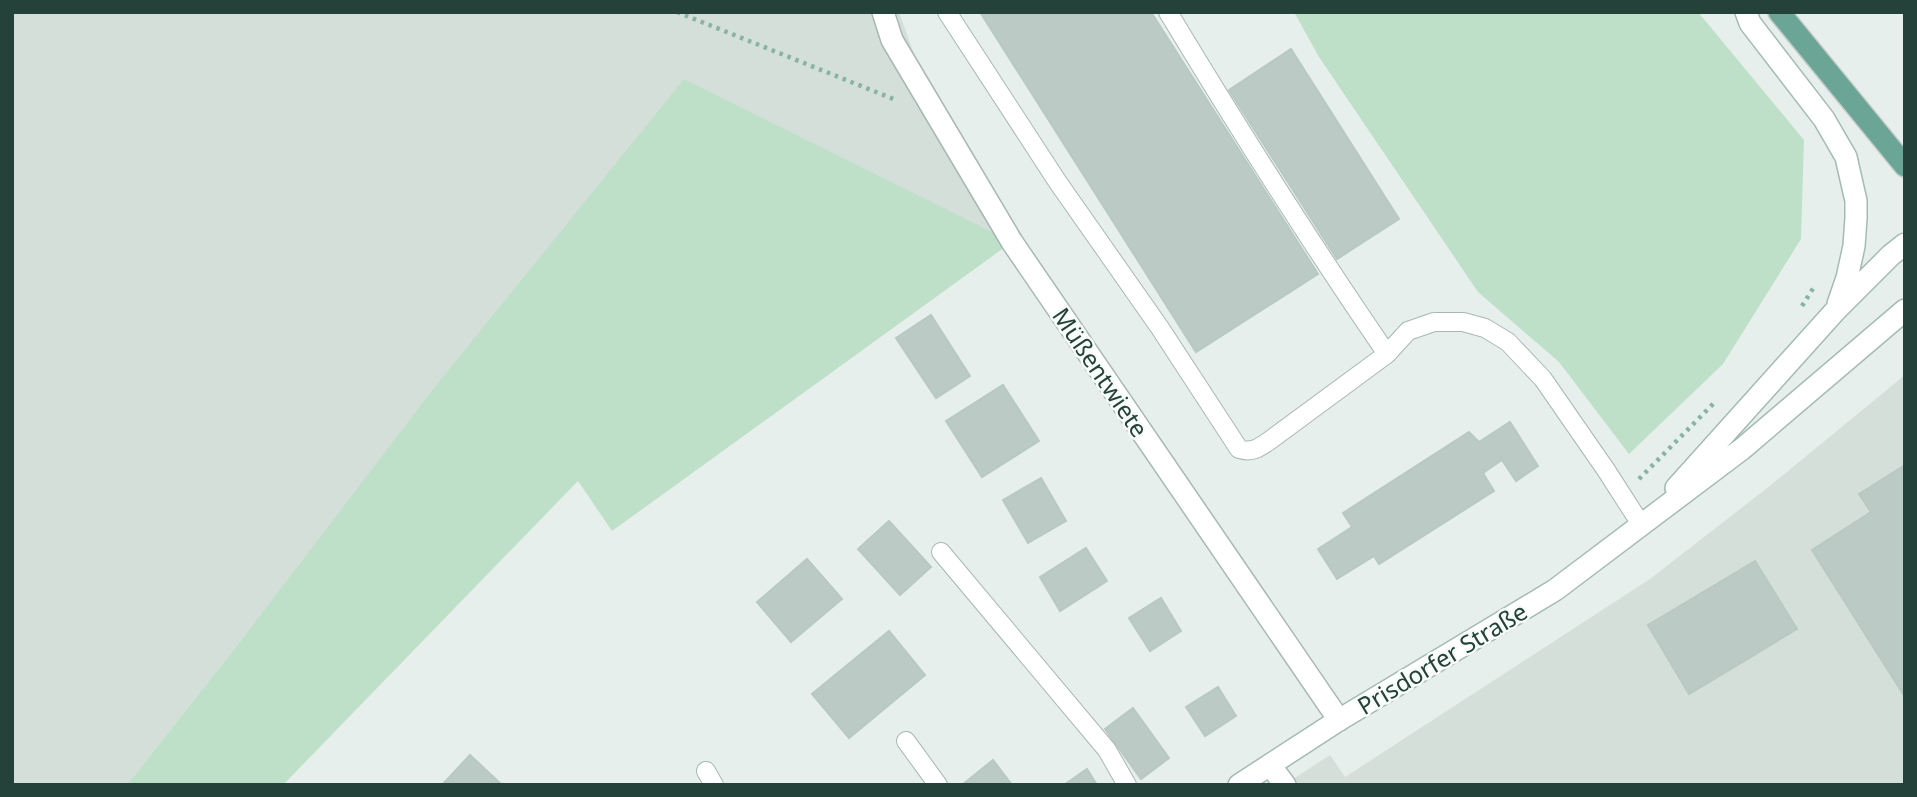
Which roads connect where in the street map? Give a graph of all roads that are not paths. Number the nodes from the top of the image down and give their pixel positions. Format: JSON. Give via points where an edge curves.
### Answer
{"nodes":[{"id":1,"x":883,"y":12,"type":"edge"},
{"id":2,"x":947,"y":12,"type":"edge"},
{"id":3,"x":1168,"y":12,"type":"edge"},
{"id":4,"x":1746,"y":12,"type":"edge"},
{"id":5,"x":1779,"y":12,"type":"edge"},
{"id":6,"x":1905,"y":166,"type":"edge"},
{"id":7,"x":1905,"y":244,"type":"edge"},
{"id":8,"x":1836,"y":310,"type":"junction"},
{"id":9,"x":1905,"y":310,"type":"edge"},
{"id":10,"x":1387,"y":354,"type":"junction"},
{"id":11,"x":1642,"y":526,"type":"junction"},
{"id":12,"x":941,"y":552,"type":"dead end"},
{"id":13,"x":1339,"y":720,"type":"junction"},
{"id":14,"x":906,"y":741,"type":"dead end"},
{"id":15,"x":1270,"y":765,"type":"junction"},
{"id":16,"x":938,"y":785,"type":"edge"},
{"id":17,"x":1127,"y":785,"type":"edge"},
{"id":18,"x":1239,"y":785,"type":"edge"},
{"id":19,"x":1285,"y":785,"type":"edge"}],
"edges":[{"from":1,"to":13,"type":"main road","name":"Müßentwiete","via":[[892,40],[1012,243]]},
{"from":2,"to":10,"type":"lane","via":[[1240,449],[1255,450]]},
{"from":3,"to":10,"type":"lane","via":[[1325,264]]},
{"from":4,"to":8,"type":"main road","via":[[1846,157],[1856,201],[1854,246]]},
{"from":5,"to":6,"type":"main road"},
{"from":7,"to":8,"type":"main road","name":"Prisdorfer Straße"},
{"from":8,"to":11,"type":"main road","name":"Prisdorfer Straße"},
{"from":9,"to":11,"type":"main road","name":"Prisdorfer Straße","via":[[1742,449]]},
{"from":10,"to":11,"type":"lane","via":[[1408,331],[1434,322],[1464,322],[1508,342],[1543,379]]},
{"from":11,"to":13,"type":"main road","name":"Prisdorfer Straße","via":[[1555,590]]},
{"from":12,"to":17,"type":"lane","via":[[1107,750]]},
{"from":13,"to":15,"type":"main road","name":"Prisdorfer Straße"},
{"from":14,"to":16,"type":"lane"},
{"from":15,"to":18,"type":"main road","name":"Prisdorfer Straße"},
{"from":15,"to":19,"type":"main road"}]}
